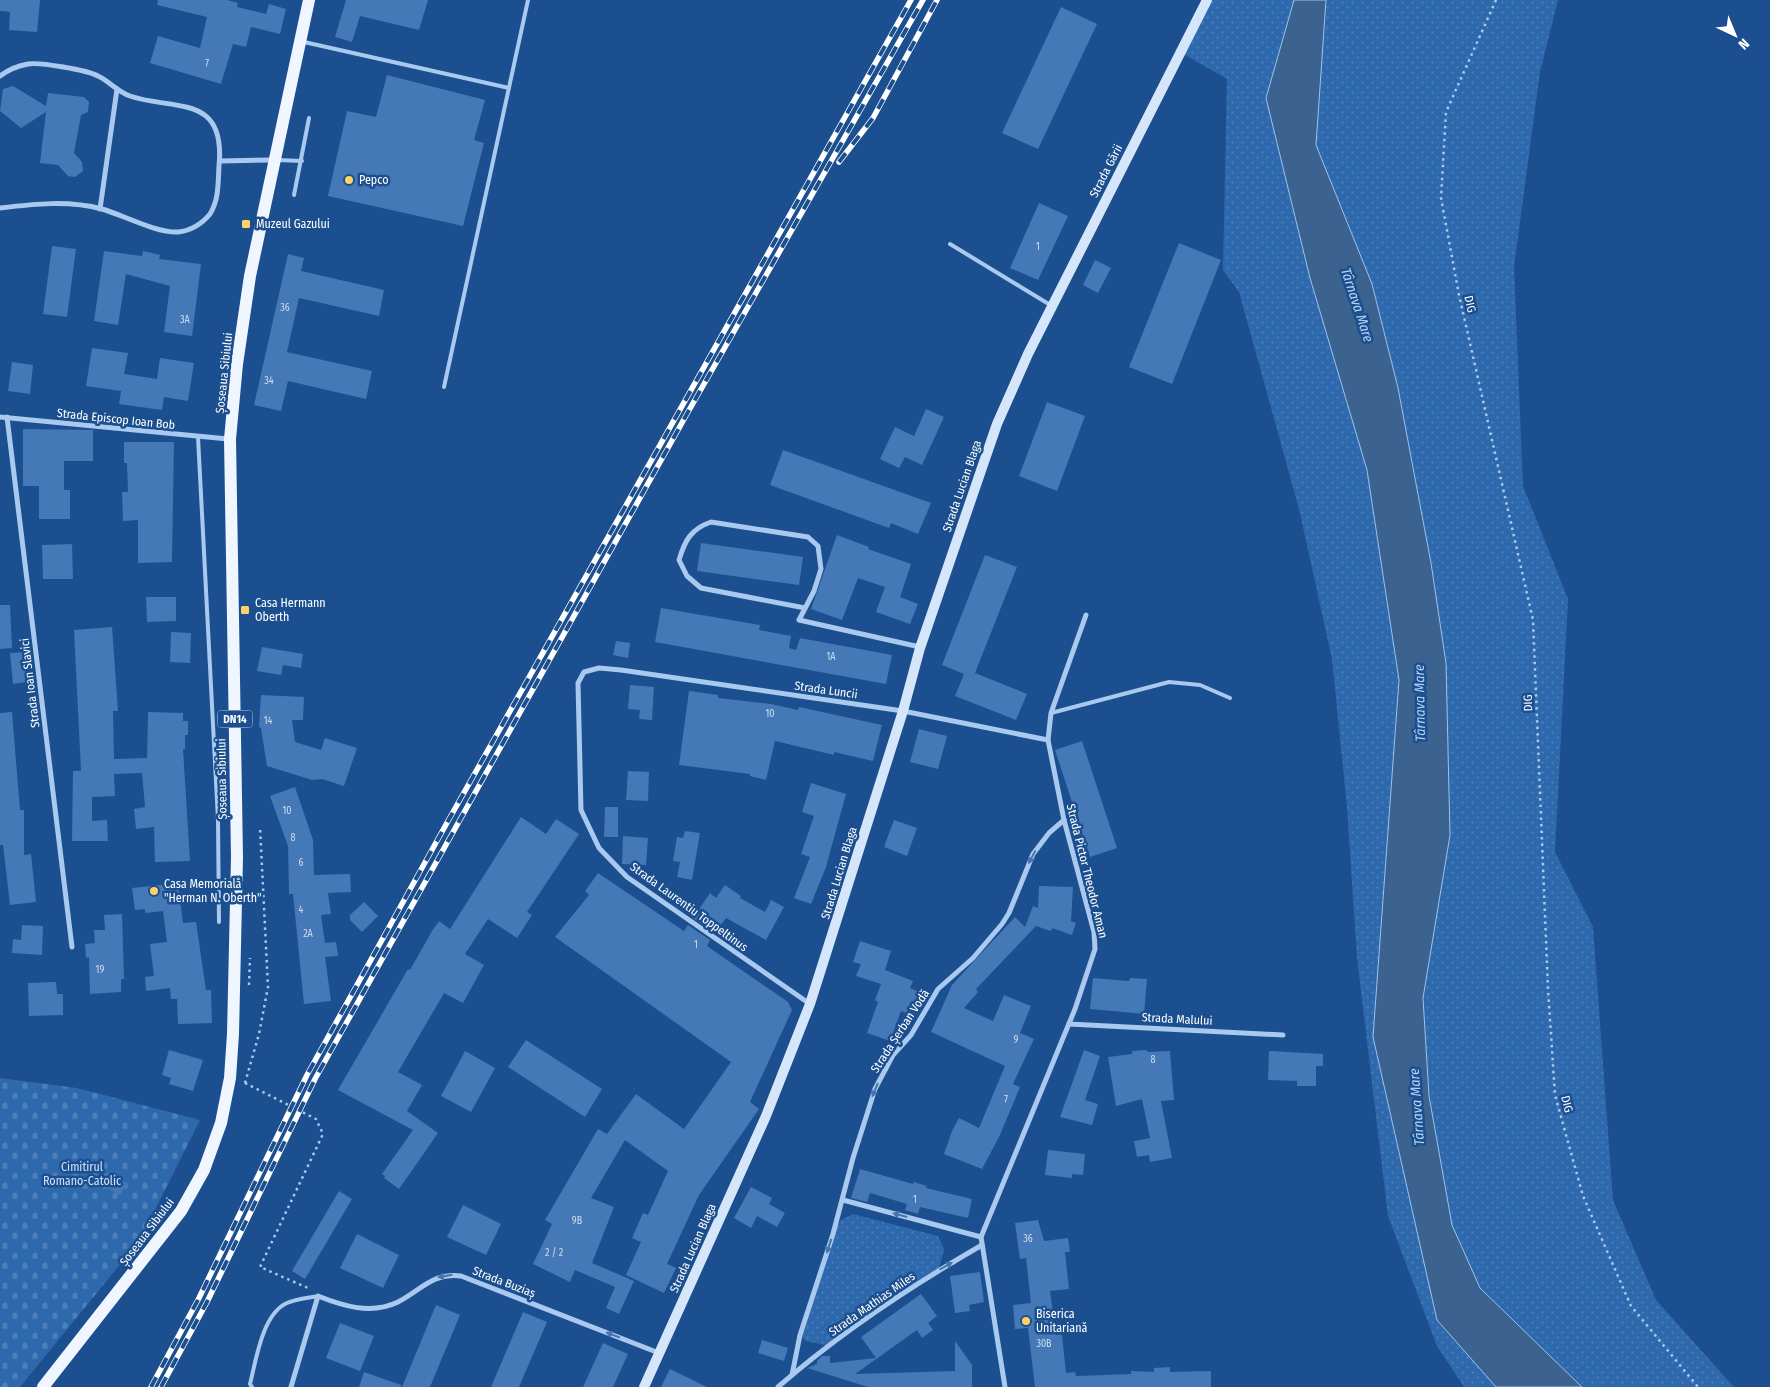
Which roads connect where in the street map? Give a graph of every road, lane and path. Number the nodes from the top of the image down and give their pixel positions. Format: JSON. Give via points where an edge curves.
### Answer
{"nodes":[{"id":1,"x":309,"y":0,"type":"edge"},
{"id":2,"x":528,"y":0,"type":"edge"},
{"id":3,"x":1207,"y":0,"type":"edge"},
{"id":4,"x":1496,"y":0,"type":"edge"},
{"id":5,"x":299,"y":41,"type":"junction"},
{"id":6,"x":0,"y":76,"type":"edge"},
{"id":7,"x":509,"y":88,"type":"junction"},
{"id":8,"x":117,"y":89,"type":"junction"},
{"id":9,"x":309,"y":118,"type":"dead end"},
{"id":10,"x":274,"y":160,"type":"junction"},
{"id":11,"x":220,"y":161,"type":"junction"},
{"id":12,"x":302,"y":161,"type":"junction"},
{"id":13,"x":294,"y":195,"type":"dead end"},
{"id":14,"x":0,"y":208,"type":"edge"},
{"id":15,"x":100,"y":209,"type":"junction"},
{"id":16,"x":950,"y":244,"type":"dead end"},
{"id":17,"x":1052,"y":306,"type":"junction"},
{"id":18,"x":1028,"y":354,"type":"joint"},
{"id":19,"x":444,"y":386,"type":"dead end"},
{"id":20,"x":0,"y":417,"type":"edge"},
{"id":21,"x":7,"y":418,"type":"junction"},
{"id":22,"x":198,"y":437,"type":"junction"},
{"id":23,"x":230,"y":438,"type":"junction"},
{"id":24,"x":805,"y":608,"type":"junction"},
{"id":25,"x":1086,"y":615,"type":"dead end"},
{"id":26,"x":920,"y":648,"type":"junction"},
{"id":27,"x":599,"y":668,"type":"joint"},
{"id":28,"x":1230,"y":698,"type":"dead end"},
{"id":29,"x":903,"y":711,"type":"junction"},
{"id":30,"x":1050,"y":713,"type":"junction"},
{"id":31,"x":1048,"y":740,"type":"junction"},
{"id":32,"x":1064,"y":820,"type":"junction"},
{"id":33,"x":260,"y":827,"type":"dead end"},
{"id":34,"x":219,"y":922,"type":"dead end"},
{"id":35,"x":72,"y":947,"type":"dead end"},
{"id":36,"x":810,"y":1004,"type":"junction"},
{"id":37,"x":1069,"y":1024,"type":"junction"},
{"id":38,"x":1283,"y":1035,"type":"dead end"},
{"id":39,"x":843,"y":1200,"type":"junction"},
{"id":40,"x":981,"y":1237,"type":"junction"},
{"id":41,"x":982,"y":1245,"type":"junction"},
{"id":42,"x":314,"y":1291,"type":"dead end"},
{"id":43,"x":318,"y":1296,"type":"junction"},
{"id":44,"x":659,"y":1353,"type":"junction"},
{"id":45,"x":792,"y":1375,"type":"junction"},
{"id":46,"x":43,"y":1387,"type":"edge"},
{"id":47,"x":252,"y":1387,"type":"edge"},
{"id":48,"x":291,"y":1387,"type":"edge"},
{"id":49,"x":644,"y":1387,"type":"edge"},
{"id":50,"x":778,"y":1387,"type":"edge"},
{"id":51,"x":1005,"y":1387,"type":"edge"},
{"id":52,"x":1698,"y":1387,"type":"edge"}],
"edges":[{"from":1,"to":5,"type":"main road","name":"Șoseaua Sibiului","number":"DN14"},
{"from":2,"to":7,"type":"lane"},
{"from":3,"to":17,"type":"street","name":"Strada Gării"},
{"from":4,"to":52,"type":"path","name":"DIG","via":[[1446,112],[1441,198],[1459,295],[1533,620],[1555,1095],[1583,1196],[1630,1306]]},
{"from":5,"to":7,"type":"lane"},
{"from":5,"to":10,"type":"main road","name":"Șoseaua Sibiului","number":"DN14"},
{"from":6,"to":8,"type":"street","via":[[30,64],[90,72]]},
{"from":7,"to":19,"type":"lane"},
{"from":8,"to":11,"type":"street","via":[[129,96],[189,106],[203,114],[216,132]]},
{"from":8,"to":15,"type":"street"},
{"from":9,"to":12,"type":"lane"},
{"from":10,"to":11,"type":"street"},
{"from":10,"to":12,"type":"lane"},
{"from":10,"to":23,"type":"main road","name":"Șoseaua Sibiului","number":"DN14","via":[[250,276]]},
{"from":11,"to":15,"type":"street","via":[[213,207],[203,221],[187,230],[168,232]]},
{"from":12,"to":13,"type":"lane"},
{"from":14,"to":15,"type":"street","via":[[53,202]]},
{"from":16,"to":17,"type":"lane"},
{"from":17,"to":18,"type":"street","name":"Strada Gării"},
{"from":18,"to":26,"type":"street","name":"Strada Lucian Blaga","via":[[997,424]]},
{"from":20,"to":21,"type":"street","name":"Strada Episcop Ioan Bob"},
{"from":21,"to":22,"type":"street","name":"Strada Episcop Ioan Bob"},
{"from":21,"to":35,"type":"street","name":"Strada Ioan Slavici"},
{"from":22,"to":23,"type":"street","name":"Strada Episcop Ioan Bob"},
{"from":22,"to":34,"type":"lane","via":[[218,820]]},
{"from":23,"to":46,"type":"main road","name":"Șoseaua Sibiului","number":"DN14","via":[[237,857],[230,1078],[221,1123],[204,1170],[181,1211]]},
{"from":24,"to":24,"type":"street","via":[[821,569],[818,546],[808,537],[711,522],[697,527],[685,540],[679,560],[688,576],[701,588]]},
{"from":24,"to":26,"type":"street","via":[[799,620]]},
{"from":25,"to":30,"type":"street","name":"Strada Pictor Theodor Aman"},
{"from":26,"to":29,"type":"street","name":"Strada Lucian Blaga"},
{"from":27,"to":29,"type":"street","name":"Strada Luncii"},
{"from":27,"to":36,"type":"street","name":"Strada Laurentiu Toppeltinus","via":[[584,672],[578,683],[581,810],[599,848],[627,877]]},
{"from":28,"to":30,"type":"lane","via":[[1200,685],[1169,682]]},
{"from":29,"to":31,"type":"street","name":"Strada Luncii"},
{"from":29,"to":36,"type":"street","name":"Strada Lucian Blaga"},
{"from":30,"to":31,"type":"street","name":"Strada Pictor Theodor Aman"},
{"from":31,"to":32,"type":"street","name":"Strada Pictor Theodor Aman"},
{"from":32,"to":37,"type":"street","name":"Strada Pictor Theodor Aman","via":[[1094,932],[1095,949]]},
{"from":32,"to":39,"type":"street","name":"Strada Șerban Vodă","one_way":true,"via":[[1033,854],[1009,913],[994,936],[938,990],[911,1035],[893,1055],[875,1089]]},
{"from":33,"to":42,"type":"path","via":[[268,987],[245,1082],[316,1119],[323,1134],[260,1267]]},
{"from":36,"to":44,"type":"street","name":"Strada Lucian Blaga","via":[[766,1116]]},
{"from":37,"to":38,"type":"street","name":"Strada Malului"},
{"from":37,"to":40,"type":"street","name":"Strada Pictor Theodor Aman"},
{"from":40,"to":39,"type":"street","one_way":true},
{"from":39,"to":45,"type":"street","name":"Strada Șerban Vodă","one_way":true,"via":[[800,1335]]},
{"from":40,"to":41,"type":"street"},
{"from":45,"to":41,"type":"street","name":"Strada Mathias Miles","one_way":true,"via":[[939,1270]]},
{"from":41,"to":51,"type":"street"},
{"from":44,"to":43,"type":"street","name":"Strada Buziaș","one_way":true,"via":[[461,1276],[448,1274],[433,1279],[398,1302],[382,1307],[343,1306]]},
{"from":43,"to":47,"type":"lane","via":[[286,1304],[274,1312],[262,1336],[250,1384]]},
{"from":43,"to":48,"type":"street"},
{"from":44,"to":49,"type":"street","name":"Strada Lucian Blaga"},
{"from":45,"to":50,"type":"street","name":"Strada Mathias Miles"}]}
